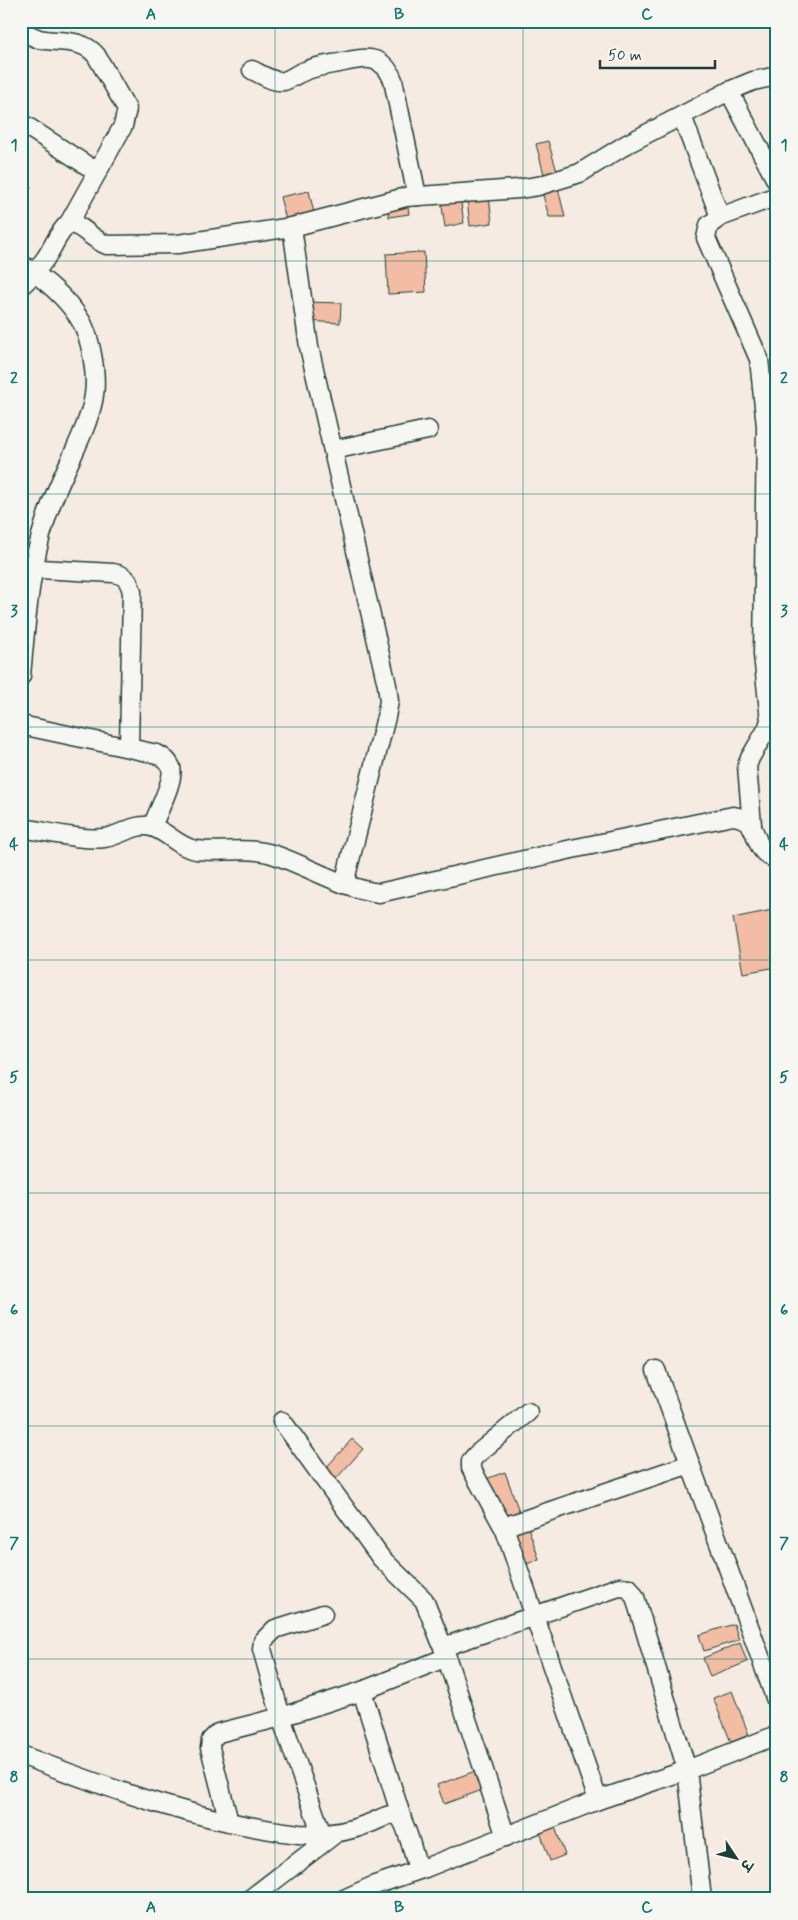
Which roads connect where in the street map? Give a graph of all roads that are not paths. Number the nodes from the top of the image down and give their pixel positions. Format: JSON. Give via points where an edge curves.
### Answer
{"nodes":[{"id":1,"x":21,"y":30,"type":"edge"},
{"id":2,"x":252,"y":70,"type":"dead end"},
{"id":3,"x":777,"y":76,"type":"edge"},
{"id":4,"x":729,"y":92,"type":"junction"},
{"id":5,"x":682,"y":116,"type":"junction"},
{"id":6,"x":21,"y":124,"type":"edge"},
{"id":7,"x":97,"y":172,"type":"junction"},
{"id":8,"x":777,"y":182,"type":"edge"},
{"id":9,"x":417,"y":196,"type":"junction"},
{"id":10,"x":777,"y":196,"type":"edge"},
{"id":11,"x":720,"y":217,"type":"junction"},
{"id":12,"x":69,"y":223,"type":"junction"},
{"id":13,"x":292,"y":227,"type":"junction"},
{"id":14,"x":28,"y":269,"type":"edge"},
{"id":15,"x":21,"y":286,"type":"edge"},
{"id":16,"x":428,"y":430,"type":"dead end"},
{"id":17,"x":333,"y":450,"type":"junction"},
{"id":18,"x":27,"y":568,"type":"edge"},
{"id":19,"x":22,"y":666,"type":"edge"},
{"id":20,"x":21,"y":725,"type":"edge"},
{"id":21,"x":129,"y":747,"type":"junction"},
{"id":22,"x":752,"y":825,"type":"junction"},
{"id":23,"x":21,"y":828,"type":"edge"},
{"id":24,"x":155,"y":829,"type":"junction"},
{"id":25,"x":777,"y":859,"type":"edge"},
{"id":26,"x":344,"y":884,"type":"junction"},
{"id":27,"x":656,"y":1370,"type":"dead end"},
{"id":28,"x":528,"y":1412,"type":"dead end"},
{"id":29,"x":282,"y":1421,"type":"dead end"},
{"id":30,"x":690,"y":1464,"type":"junction"},
{"id":31,"x":505,"y":1530,"type":"junction"},
{"id":32,"x":322,"y":1614,"type":"dead end"},
{"id":33,"x":534,"y":1616,"type":"junction"},
{"id":34,"x":445,"y":1652,"type":"junction"},
{"id":35,"x":362,"y":1691,"type":"junction"},
{"id":36,"x":777,"y":1702,"type":"edge"},
{"id":37,"x":281,"y":1717,"type":"junction"},
{"id":38,"x":777,"y":1735,"type":"edge"},
{"id":39,"x":21,"y":1755,"type":"edge"},
{"id":40,"x":687,"y":1770,"type":"junction"},
{"id":41,"x":598,"y":1800,"type":"junction"},
{"id":42,"x":229,"y":1822,"type":"junction"},
{"id":43,"x":403,"y":1822,"type":"junction"},
{"id":44,"x":329,"y":1834,"type":"junction"},
{"id":45,"x":506,"y":1837,"type":"junction"},
{"id":46,"x":425,"y":1868,"type":"junction"},
{"id":47,"x":250,"y":1899,"type":"edge"},
{"id":48,"x":344,"y":1899,"type":"edge"},
{"id":49,"x":702,"y":1899,"type":"edge"}],
"edges":[{"from":1,"to":7,"type":"street","via":[[37,38],[89,47],[123,100],[126,118]]},
{"from":2,"to":9,"type":"street","via":[[284,81],[312,68],[364,57],[383,64],[393,80]]},
{"from":3,"to":4,"type":"street","via":[[753,81]]},
{"from":4,"to":5,"type":"street"},
{"from":4,"to":8,"type":"street"},
{"from":5,"to":9,"type":"street","via":[[580,173],[561,180],[518,189]]},
{"from":5,"to":11,"type":"street"},
{"from":6,"to":7,"type":"street"},
{"from":7,"to":12,"type":"street"},
{"from":9,"to":13,"type":"street"},
{"from":10,"to":11,"type":"street"},
{"from":11,"to":22,"type":"street","via":[[710,225],[706,238],[759,359],[766,426],[764,655],[770,713],[767,729],[747,766]]},
{"from":12,"to":13,"type":"street","via":[[74,223],[107,245],[178,244]]},
{"from":12,"to":14,"type":"street","via":[[45,260]]},
{"from":13,"to":17,"type":"street","via":[[309,347]]},
{"from":14,"to":15,"type":"street"},
{"from":14,"to":18,"type":"street","via":[[63,298],[80,319],[90,344],[94,395],[86,424]]},
{"from":16,"to":17,"type":"street"},
{"from":17,"to":26,"type":"street","via":[[389,701]]},
{"from":18,"to":19,"type":"street"},
{"from":18,"to":21,"type":"street","via":[[113,573],[123,575],[129,582],[132,592]]},
{"from":20,"to":21,"type":"street"},
{"from":21,"to":24,"type":"street","via":[[157,754],[166,759],[171,768]]},
{"from":22,"to":25,"type":"street","via":[[760,848],[769,857]]},
{"from":22,"to":26,"type":"street","via":[[743,817],[733,816],[379,893],[361,891]]},
{"from":23,"to":24,"type":"street","via":[[88,838],[119,835],[131,829]]},
{"from":24,"to":26,"type":"street","via":[[195,850],[274,854]]},
{"from":27,"to":30,"type":"street"},
{"from":28,"to":31,"type":"street","via":[[471,1461],[471,1468]]},
{"from":29,"to":34,"type":"street","via":[[381,1558],[424,1600]]},
{"from":30,"to":31,"type":"street","via":[[512,1524]]},
{"from":30,"to":36,"type":"street"},
{"from":31,"to":33,"type":"street"},
{"from":32,"to":37,"type":"street","via":[[275,1628],[263,1641],[262,1649]]},
{"from":33,"to":34,"type":"street"},
{"from":33,"to":40,"type":"street","via":[[619,1587],[629,1588],[635,1597]]},
{"from":33,"to":41,"type":"street"},
{"from":34,"to":35,"type":"street"},
{"from":34,"to":45,"type":"street"},
{"from":35,"to":37,"type":"street"},
{"from":35,"to":43,"type":"street"},
{"from":37,"to":42,"type":"street","via":[[225,1731],[210,1740]]},
{"from":37,"to":44,"type":"street"},
{"from":38,"to":40,"type":"street"},
{"from":39,"to":42,"type":"street","via":[[120,1790]]},
{"from":40,"to":41,"type":"street"},
{"from":40,"to":49,"type":"street"},
{"from":41,"to":45,"type":"street"},
{"from":42,"to":44,"type":"street","via":[[299,1834]]},
{"from":43,"to":44,"type":"street","via":[[398,1816],[390,1815],[361,1827]]},
{"from":43,"to":46,"type":"street","via":[[416,1862]]},
{"from":44,"to":47,"type":"street"},
{"from":45,"to":46,"type":"street"},
{"from":46,"to":48,"type":"street"}]}
